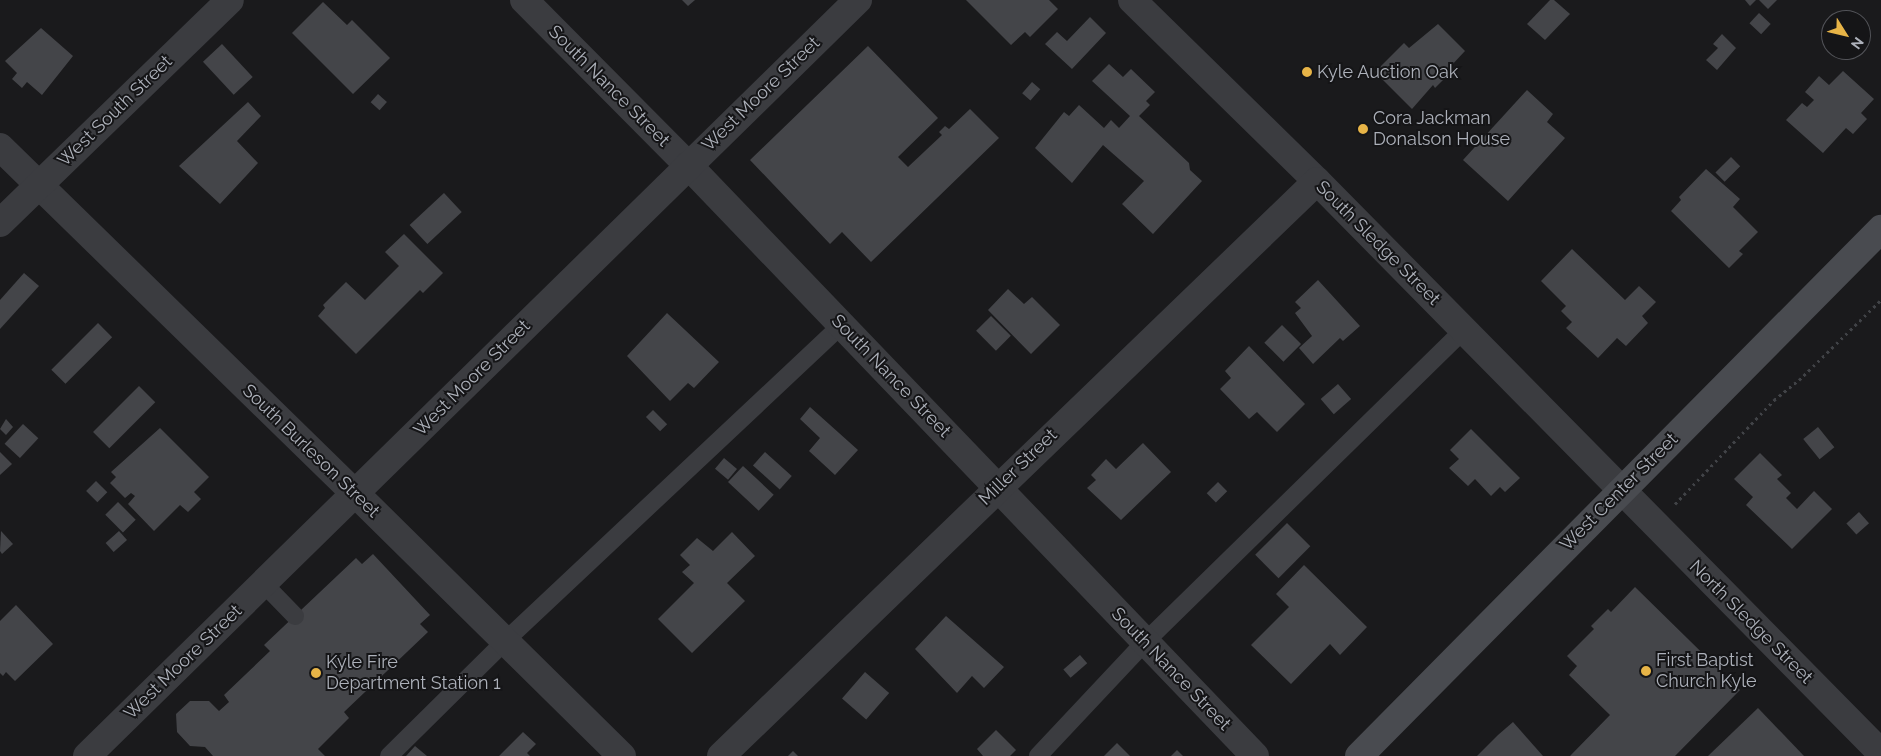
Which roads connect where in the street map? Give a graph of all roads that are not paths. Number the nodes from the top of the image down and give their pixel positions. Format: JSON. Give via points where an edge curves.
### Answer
{"nodes":[{"id":1,"x":230,"y":0,"type":"edge"},
{"id":2,"x":524,"y":0,"type":"edge"},
{"id":3,"x":858,"y":0,"type":"edge"},
{"id":4,"x":1132,"y":0,"type":"edge"},
{"id":5,"x":0,"y":147,"type":"edge"},
{"id":6,"x":688,"y":165,"type":"junction"},
{"id":7,"x":1317,"y":181,"type":"junction"},
{"id":8,"x":38,"y":185,"type":"junction"},
{"id":9,"x":0,"y":223,"type":"edge"},
{"id":10,"x":1881,"y":229,"type":"edge"},
{"id":11,"x":842,"y":325,"type":"junction"},
{"id":12,"x":1464,"y":330,"type":"junction"},
{"id":13,"x":997,"y":487,"type":"junction"},
{"id":14,"x":1620,"y":490,"type":"junction"},
{"id":15,"x":355,"y":493,"type":"junction"},
{"id":16,"x":263,"y":583,"type":"junction"},
{"id":17,"x":295,"y":616,"type":"dead end"},
{"id":18,"x":504,"y":642,"type":"junction"},
{"id":19,"x":1145,"y":642,"type":"junction"},
{"id":20,"x":1881,"y":753,"type":"edge"},
{"id":21,"x":87,"y":756,"type":"edge"},
{"id":22,"x":389,"y":756,"type":"edge"},
{"id":23,"x":622,"y":756,"type":"edge"},
{"id":24,"x":721,"y":756,"type":"edge"},
{"id":25,"x":1038,"y":756,"type":"edge"},
{"id":26,"x":1255,"y":756,"type":"edge"},
{"id":27,"x":1359,"y":756,"type":"edge"}],
"edges":[{"from":1,"to":8,"type":"street","name":"West South Street"},
{"from":2,"to":6,"type":"street","name":"South Nance Street"},
{"from":3,"to":6,"type":"street","name":"West Moore Street"},
{"from":4,"to":7,"type":"street","name":"South Sledge Street"},
{"from":5,"to":8,"type":"street","name":"South Burleson Street"},
{"from":6,"to":11,"type":"street","name":"South Nance Street"},
{"from":6,"to":15,"type":"street","name":"West Moore Street"},
{"from":7,"to":12,"type":"street","name":"South Sledge Street"},
{"from":7,"to":13,"type":"street","name":"Miller Street"},
{"from":8,"to":9,"type":"street","name":"West South Street"},
{"from":8,"to":15,"type":"street","name":"South Burleson Street"},
{"from":10,"to":14,"type":"main road","name":"West Center Street"},
{"from":11,"to":13,"type":"street","name":"South Nance Street"},
{"from":11,"to":18,"type":"lane"},
{"from":12,"to":14,"type":"street","name":"South Sledge Street"},
{"from":12,"to":19,"type":"lane"},
{"from":13,"to":19,"type":"street","name":"South Nance Street"},
{"from":13,"to":24,"type":"street","name":"Miller Street"},
{"from":14,"to":20,"type":"street","name":"North Sledge Street"},
{"from":14,"to":27,"type":"main road","name":"West Center Street"},
{"from":15,"to":16,"type":"street","name":"West Moore Street"},
{"from":15,"to":18,"type":"street","name":"South Burleson Street"},
{"from":16,"to":17,"type":"lane"},
{"from":16,"to":21,"type":"street","name":"West Moore Street"},
{"from":18,"to":22,"type":"lane"},
{"from":18,"to":23,"type":"street","name":"South Burleson Street"},
{"from":19,"to":25,"type":"lane"},
{"from":19,"to":26,"type":"street","name":"South Nance Street"}]}
